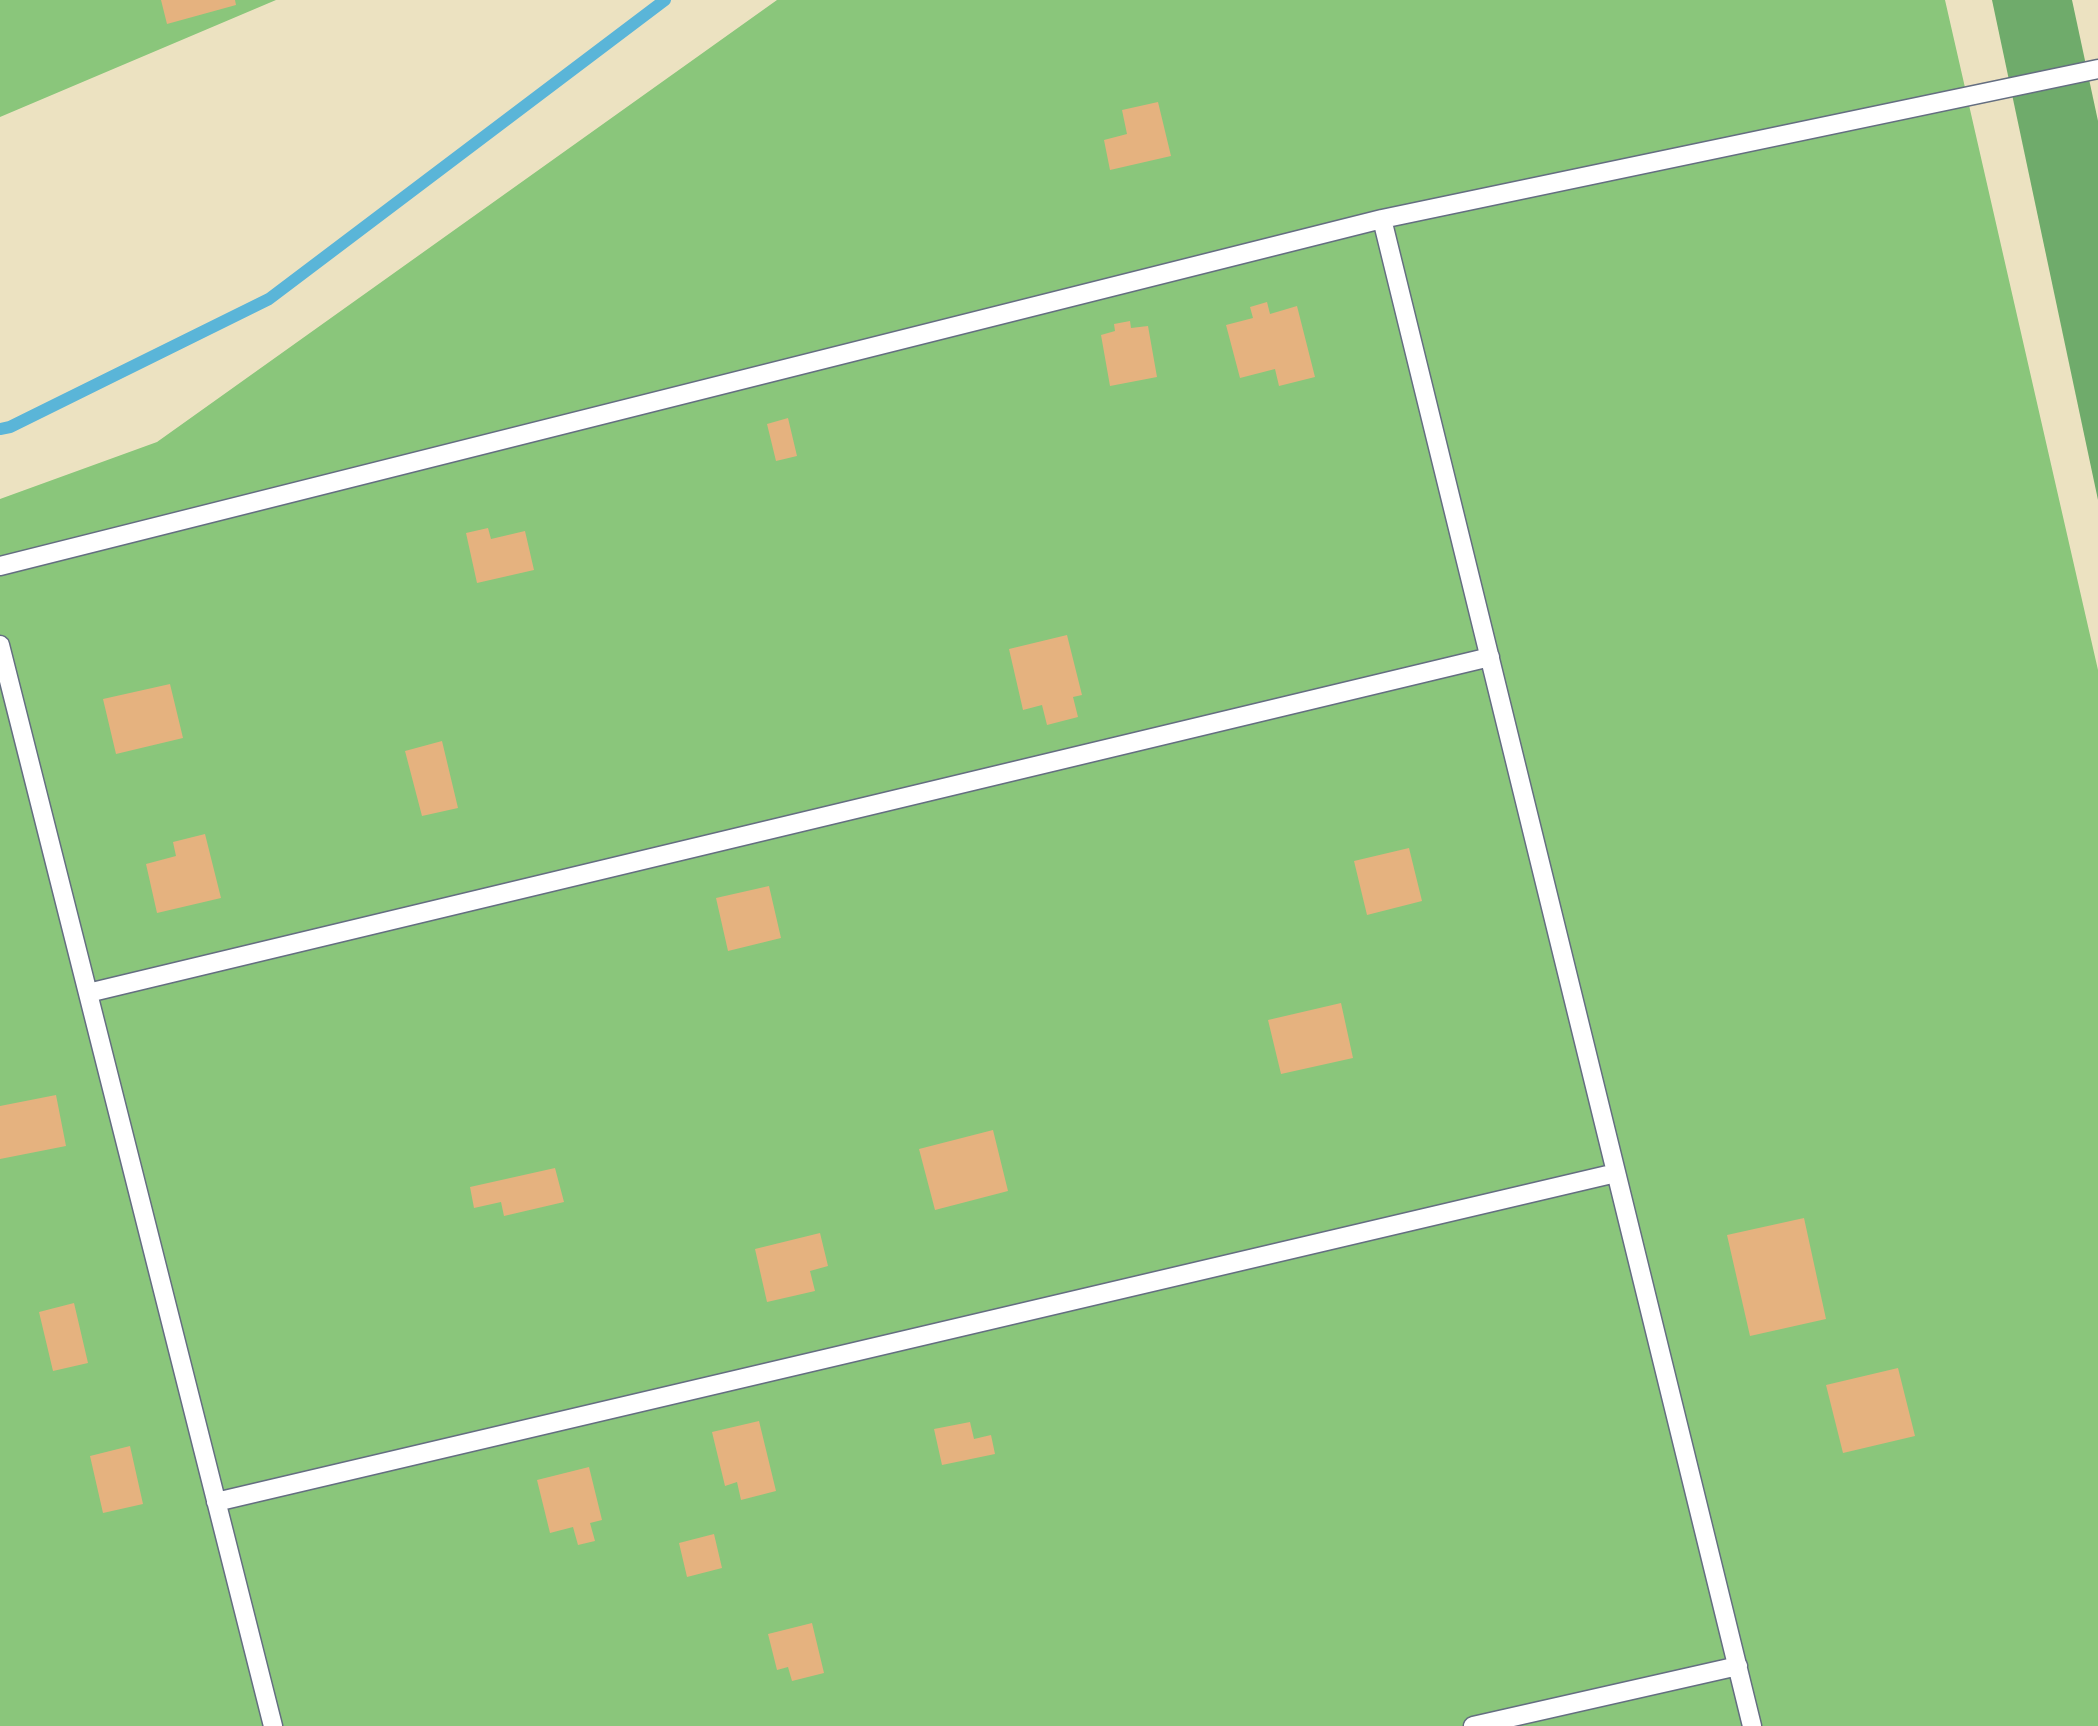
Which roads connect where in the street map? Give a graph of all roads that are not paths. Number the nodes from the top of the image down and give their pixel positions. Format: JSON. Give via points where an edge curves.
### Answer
{"nodes":[{"id":1,"x":2098,"y":69,"type":"edge"},
{"id":2,"x":1382,"y":219,"type":"junction"},
{"id":3,"x":0,"y":566,"type":"edge"},
{"id":4,"x":0,"y":645,"type":"edge"},
{"id":5,"x":1490,"y":657,"type":"junction"},
{"id":6,"x":88,"y":993,"type":"junction"},
{"id":7,"x":1616,"y":1173,"type":"junction"},
{"id":8,"x":216,"y":1502,"type":"junction"},
{"id":9,"x":1737,"y":1666,"type":"junction"},
{"id":10,"x":273,"y":1726,"type":"edge"},
{"id":11,"x":1473,"y":1726,"type":"edge"},
{"id":12,"x":1752,"y":1726,"type":"edge"}],
"edges":[{"from":1,"to":2,"type":"lane"},
{"from":2,"to":3,"type":"lane"},
{"from":2,"to":5,"type":"lane"},
{"from":4,"to":6,"type":"lane"},
{"from":5,"to":6,"type":"lane"},
{"from":5,"to":7,"type":"lane"},
{"from":6,"to":8,"type":"lane"},
{"from":7,"to":8,"type":"lane"},
{"from":7,"to":9,"type":"lane"},
{"from":8,"to":10,"type":"lane"},
{"from":9,"to":11,"type":"lane"},
{"from":9,"to":12,"type":"lane"}]}
